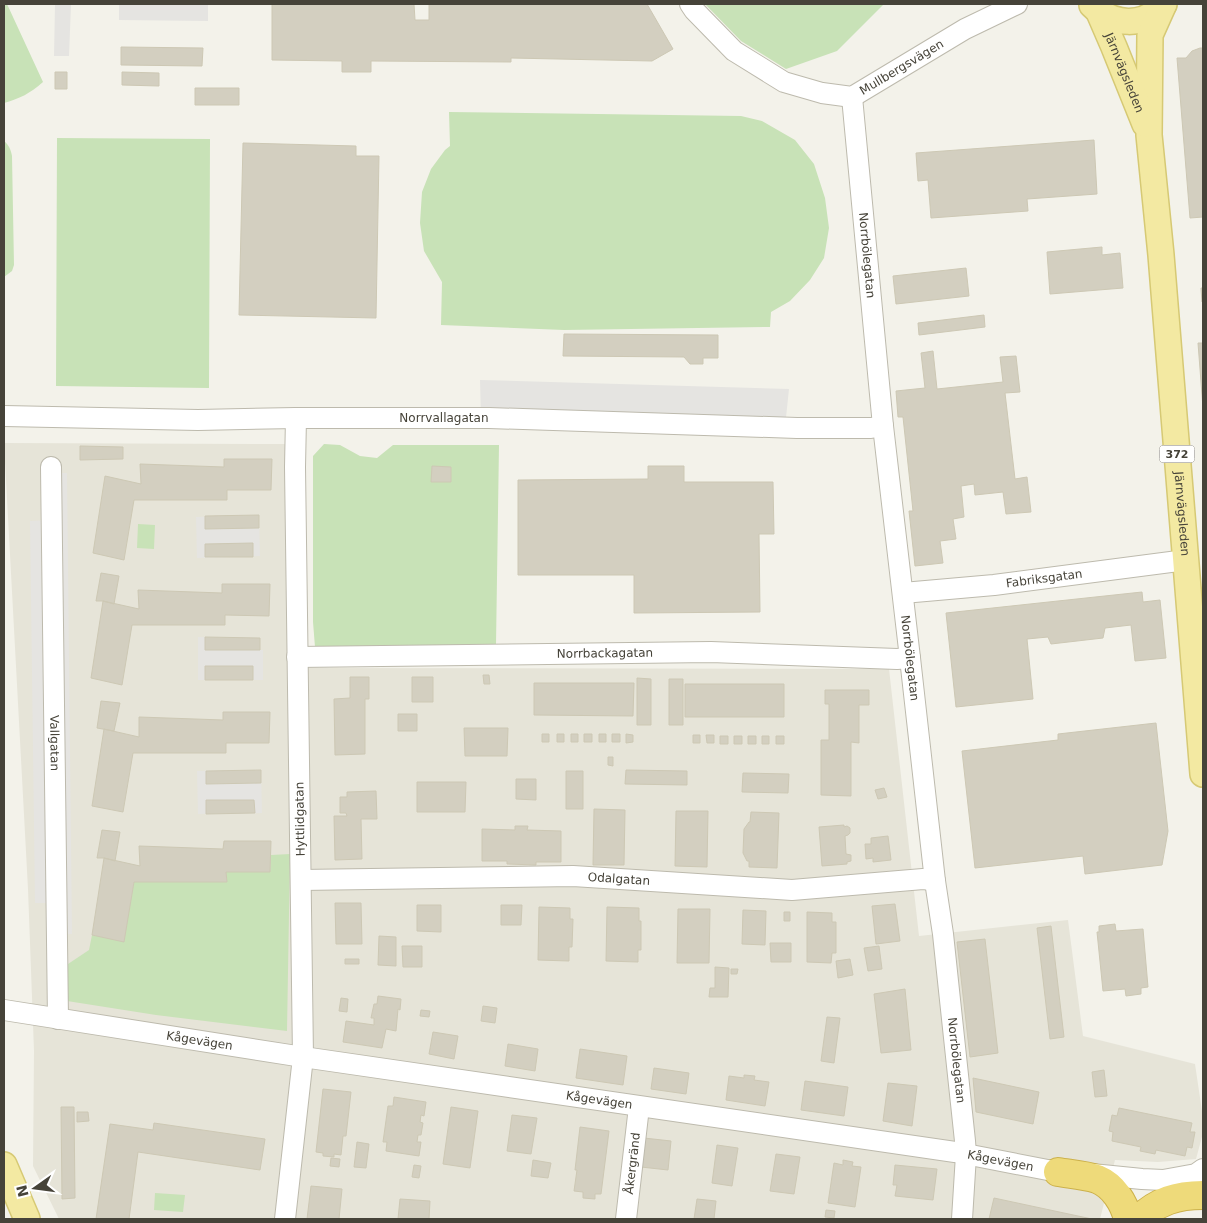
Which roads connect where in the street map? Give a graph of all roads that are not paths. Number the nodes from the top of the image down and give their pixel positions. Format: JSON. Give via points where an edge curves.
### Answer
{"nodes":[{"id":1,"x":690,"y":4,"type":"edge"},
{"id":2,"x":1017,"y":4,"type":"edge"},
{"id":3,"x":1164,"y":5,"type":"edge"},
{"id":4,"x":1095,"y":7,"type":"edge"},
{"id":5,"x":852,"y":97,"type":"junction"},
{"id":6,"x":1149,"y":135,"type":"junction"},
{"id":7,"x":4,"y":416,"type":"edge"},
{"id":8,"x":296,"y":418,"type":"junction"},
{"id":9,"x":883,"y":426,"type":"junction"},
{"id":10,"x":50,"y":467,"type":"dead end"},
{"id":11,"x":1186,"y":560,"type":"junction"},
{"id":12,"x":903,"y":593,"type":"junction"},
{"id":13,"x":298,"y":657,"type":"junction"},
{"id":14,"x":910,"y":658,"type":"junction"},
{"id":15,"x":1203,"y":774,"type":"edge"},
{"id":16,"x":301,"y":880,"type":"junction"},
{"id":17,"x":935,"y":881,"type":"junction"},
{"id":18,"x":4,"y":1010,"type":"edge"},
{"id":19,"x":58,"y":1019,"type":"junction"},
{"id":20,"x":303,"y":1057,"type":"junction"},
{"id":21,"x":639,"y":1107,"type":"junction"},
{"id":22,"x":966,"y":1155,"type":"junction"},
{"id":23,"x":4,"y":1165,"type":"edge"},
{"id":24,"x":1058,"y":1172,"type":"junction"},
{"id":25,"x":1201,"y":1177,"type":"edge"},
{"id":26,"x":27,"y":1219,"type":"edge"},
{"id":27,"x":285,"y":1219,"type":"edge"},
{"id":28,"x":626,"y":1219,"type":"edge"},
{"id":29,"x":962,"y":1219,"type":"edge"},
{"id":30,"x":1128,"y":1219,"type":"edge"},
{"id":31,"x":1139,"y":1219,"type":"edge"}],
"edges":[{"from":1,"to":5,"type":"street","name":"Mullbergsvägen","via":[[734,51],[784,82],[822,93]]},
{"from":2,"to":5,"type":"street","name":"Mullbergsvägen","via":[[965,29]]},
{"from":3,"to":4,"type":"main road","number":"372","via":[[1143,19],[1127,22],[1112,19]]},
{"from":3,"to":6,"type":"main road","name":"Järnvägsleden","number":"372","via":[[1150,35]]},
{"from":4,"to":6,"type":"main road","name":"Järnvägsleden","number":"372"},
{"from":5,"to":9,"type":"street","name":"Norrbölegatan"},
{"from":6,"to":11,"type":"main road","name":"Järnvägsleden","number":"372"},
{"from":7,"to":8,"type":"street","name":"Norrvallagatan","via":[[198,420]]},
{"from":8,"to":9,"type":"street","name":"Norrvallagatan","via":[[489,418],[797,428]]},
{"from":8,"to":13,"type":"street","name":"Hyttlidgatan"},
{"from":9,"to":12,"type":"street","name":"Norrbölegatan"},
{"from":10,"to":19,"type":"street","name":"Vallgatan"},
{"from":11,"to":12,"type":"street","name":"Fabriksgatan","via":[[994,585]]},
{"from":11,"to":15,"type":"main road","name":"Järnvägsleden","number":"372"},
{"from":12,"to":14,"type":"street","name":"Norrbölegatan"},
{"from":13,"to":14,"type":"street","name":"Norrbackagatan","via":[[712,652]]},
{"from":13,"to":16,"type":"street","name":"Hyttlidgatan"},
{"from":14,"to":17,"type":"street","name":"Norrbölegatan"},
{"from":16,"to":17,"type":"street","name":"Odalgatan","via":[[572,876],[792,890],[923,879]]},
{"from":16,"to":20,"type":"street","name":"Hyttlidgatan"},
{"from":17,"to":22,"type":"street","name":"Norrbölegatan"},
{"from":18,"to":19,"type":"street","name":"Kågevägen"},
{"from":19,"to":20,"type":"street","name":"Kågevägen"},
{"from":20,"to":21,"type":"street","name":"Kågevägen"},
{"from":20,"to":27,"type":"street","name":"Hyttlidgatan"},
{"from":21,"to":22,"type":"street","name":"Kågevägen"},
{"from":21,"to":28,"type":"street","name":"Åkergränd"},
{"from":22,"to":24,"type":"street","name":"Kågevägen"},
{"from":22,"to":29,"type":"street","name":"Norrbölegatan"},
{"from":23,"to":26,"type":"main road"},
{"from":24,"to":25,"type":"street","name":"Kågevägen","via":[[1163,1180]]},
{"from":24,"to":30,"type":"highway","via":[[1104,1183],[1122,1202]]},
{"from":25,"to":31,"type":"highway","via":[[1181,1196],[1170,1199]]}]}
